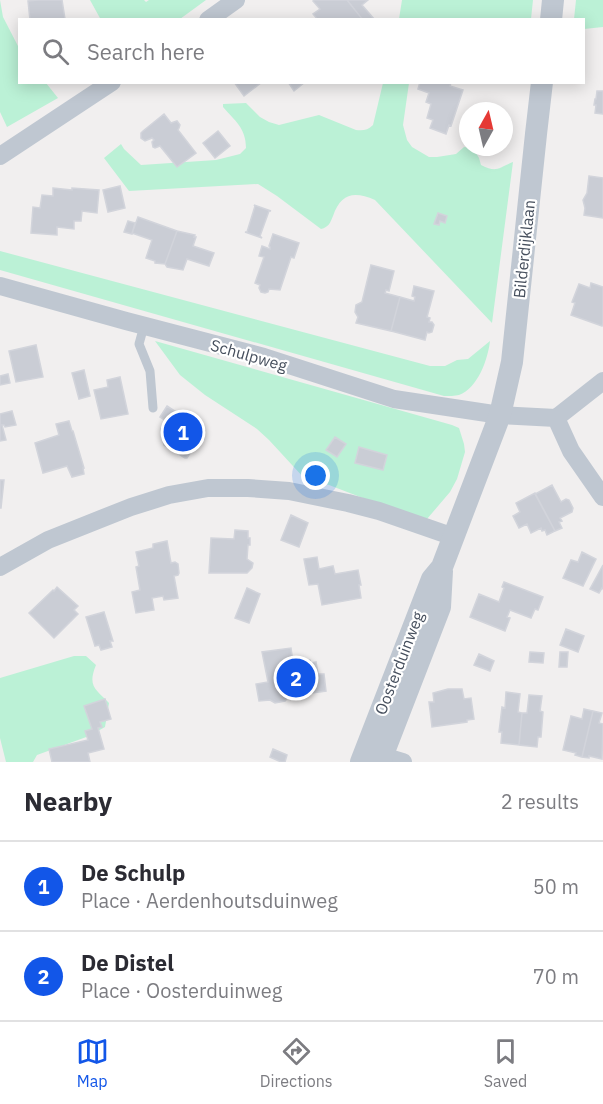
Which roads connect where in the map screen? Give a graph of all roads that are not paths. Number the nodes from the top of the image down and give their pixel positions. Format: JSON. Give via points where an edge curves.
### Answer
{"nodes":[{"id":1,"x":236,"y":0,"type":"edge"},
{"id":2,"x":553,"y":0,"type":"edge"},
{"id":3,"x":211,"y":18,"type":"edge"},
{"id":4,"x":550,"y":18,"type":"edge"},
{"id":5,"x":109,"y":84,"type":"edge"},
{"id":6,"x":542,"y":84,"type":"edge"},
{"id":7,"x":0,"y":156,"type":"edge"},
{"id":8,"x":0,"y":286,"type":"edge"},
{"id":9,"x":144,"y":326,"type":"junction"},
{"id":10,"x":603,"y":381,"type":"edge"},
{"id":11,"x":153,"y":408,"type":"dead end"},
{"id":12,"x":500,"y":415,"type":"junction"},
{"id":13,"x":556,"y":418,"type":"junction"},
{"id":14,"x":603,"y":497,"type":"edge"},
{"id":15,"x":454,"y":537,"type":"junction"},
{"id":16,"x":0,"y":567,"type":"edge"},
{"id":17,"x":379,"y":757,"type":"edge"}],
"edges":[{"from":1,"to":3,"type":"street"},
{"from":2,"to":4,"type":"street"},
{"from":5,"to":7,"type":"street"},
{"from":6,"to":12,"type":"street","name":"Bilderdijklaan","via":[[512,362]]},
{"from":8,"to":9,"type":"street","name":"Schulpweg"},
{"from":9,"to":11,"type":"lane","via":[[139,344],[150,371]]},
{"from":9,"to":12,"type":"street","name":"Schulpweg","via":[[264,357],[394,399]]},
{"from":10,"to":13,"type":"street"},
{"from":12,"to":13,"type":"street","name":"Schulpweg"},
{"from":12,"to":15,"type":"street","name":"Oosterduinweg"},
{"from":13,"to":14,"type":"street","via":[[571,451]]},
{"from":15,"to":16,"type":"street","via":[[380,511],[290,491],[208,488],[130,507],[48,540]]},
{"from":15,"to":17,"type":"street","name":"Oosterduinweg","via":[[442,567],[441,607]]}]}
